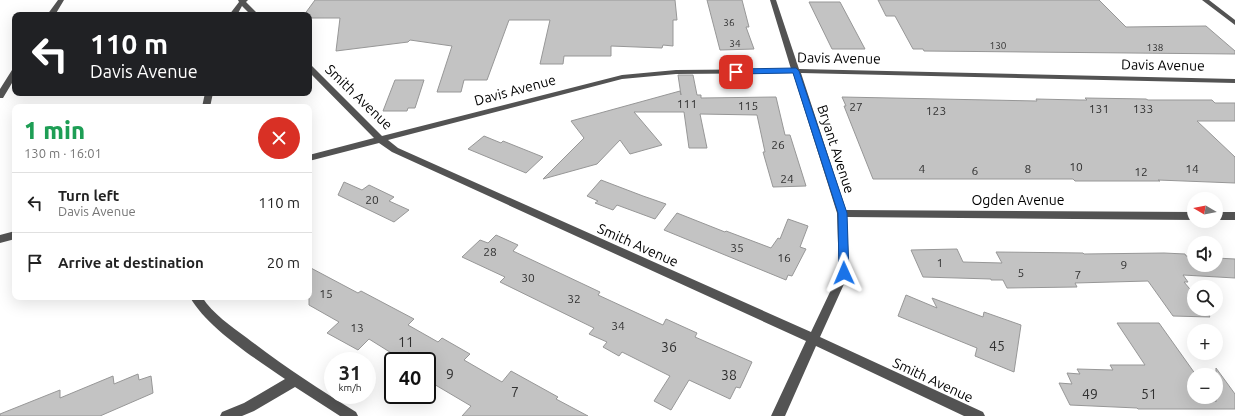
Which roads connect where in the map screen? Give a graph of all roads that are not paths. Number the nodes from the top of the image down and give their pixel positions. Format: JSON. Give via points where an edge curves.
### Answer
{"nodes":[{"id":1,"x":61,"y":0,"type":"edge"},
{"id":2,"x":773,"y":0,"type":"edge"},
{"id":3,"x":1205,"y":0,"type":"edge"},
{"id":4,"x":243,"y":1,"type":"edge"},
{"id":5,"x":53,"y":12,"type":"edge"},
{"id":6,"x":235,"y":12,"type":"edge"},
{"id":7,"x":252,"y":12,"type":"edge"},
{"id":8,"x":1235,"y":23,"type":"edge"},
{"id":9,"x":312,"y":71,"type":"edge"},
{"id":10,"x":796,"y":71,"type":"junction"},
{"id":11,"x":12,"y":77,"type":"edge"},
{"id":12,"x":1235,"y":81,"type":"edge"},
{"id":13,"x":0,"y":96,"type":"edge"},
{"id":14,"x":381,"y":140,"type":"junction"},
{"id":15,"x":312,"y":157,"type":"edge"},
{"id":16,"x":842,"y":213,"type":"junction"},
{"id":17,"x":1187,"y":216,"type":"edge"},
{"id":18,"x":1223,"y":216,"type":"edge"},
{"id":19,"x":1235,"y":216,"type":"edge"},
{"id":20,"x":12,"y":236,"type":"edge"},
{"id":21,"x":0,"y":239,"type":"edge"},
{"id":22,"x":198,"y":300,"type":"edge"},
{"id":23,"x":813,"y":339,"type":"junction"},
{"id":24,"x":295,"y":380,"type":"junction"},
{"id":25,"x":974,"y":415,"type":"edge"},
{"id":26,"x":227,"y":416,"type":"edge"},
{"id":27,"x":351,"y":416,"type":"edge"},
{"id":28,"x":778,"y":416,"type":"edge"}],
"edges":[{"from":1,"to":5,"type":"street"},
{"from":2,"to":10,"type":"street","name":"Bryant Avenue"},
{"from":3,"to":8,"type":"street"},
{"from":4,"to":6,"type":"street"},
{"from":4,"to":7,"type":"street"},
{"from":9,"to":14,"type":"street","name":"Smith Avenue"},
{"from":10,"to":12,"type":"street","name":"Davis Avenue"},
{"from":10,"to":14,"type":"street","name":"Davis Avenue","via":[[676,72],[622,77]]},
{"from":10,"to":16,"type":"street","name":"Bryant Avenue"},
{"from":11,"to":13,"type":"street"},
{"from":14,"to":15,"type":"street","name":"Davis Avenue"},
{"from":14,"to":23,"type":"street","name":"Smith Avenue","via":[[395,150]]},
{"from":16,"to":17,"type":"street","name":"Ogden Avenue"},
{"from":16,"to":23,"type":"street","name":"Bryant Avenue","via":[[844,273]]},
{"from":18,"to":19,"type":"street"},
{"from":20,"to":21,"type":"street"},
{"from":22,"to":24,"type":"street","via":[[219,323]]},
{"from":23,"to":25,"type":"street","name":"Smith Avenue"},
{"from":23,"to":28,"type":"street","name":"Bryant Avenue"},
{"from":24,"to":26,"type":"street","via":[[249,407]]},
{"from":24,"to":27,"type":"street"}]}
